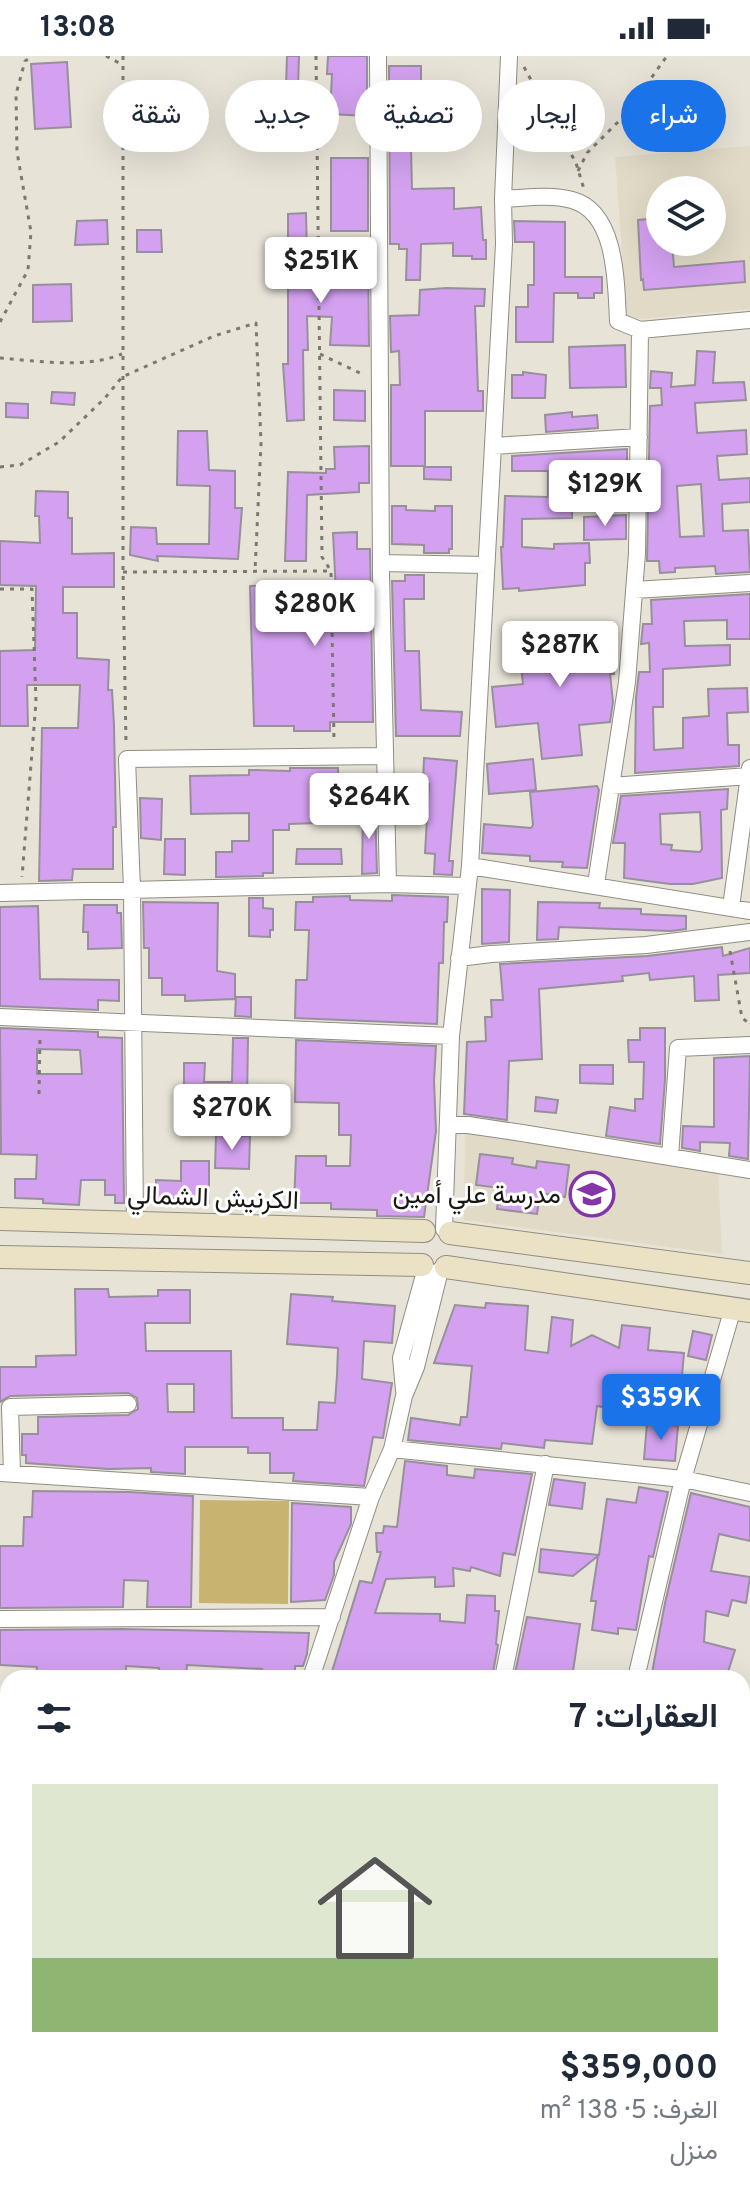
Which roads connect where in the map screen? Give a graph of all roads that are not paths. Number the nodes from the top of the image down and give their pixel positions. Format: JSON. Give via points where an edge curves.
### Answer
{"nodes":[{"id":1,"x":378,"y":56,"type":"edge"},
{"id":2,"x":516,"y":60,"type":"edge"},
{"id":3,"x":503,"y":199,"type":"junction"},
{"id":4,"x":750,"y":320,"type":"edge"},
{"id":5,"x":640,"y":330,"type":"junction"},
{"id":6,"x":639,"y":437,"type":"junction"},
{"id":7,"x":493,"y":446,"type":"junction"},
{"id":8,"x":381,"y":563,"type":"junction"},
{"id":9,"x":486,"y":565,"type":"junction"},
{"id":10,"x":750,"y":583,"type":"edge"},
{"id":11,"x":634,"y":590,"type":"junction"},
{"id":12,"x":384,"y":756,"type":"junction"},
{"id":13,"x":750,"y":768,"type":"edge"},
{"id":14,"x":749,"y":776,"type":"edge"},
{"id":15,"x":611,"y":786,"type":"junction"},
{"id":16,"x":745,"y":840,"type":"edge"},
{"id":17,"x":470,"y":866,"type":"junction"},
{"id":18,"x":388,"y":884,"type":"junction"},
{"id":19,"x":596,"y":884,"type":"junction"},
{"id":20,"x":467,"y":886,"type":"junction"},
{"id":21,"x":132,"y":889,"type":"junction"},
{"id":22,"x":0,"y":893,"type":"edge"},
{"id":23,"x":731,"y":907,"type":"junction"},
{"id":24,"x":750,"y":911,"type":"edge"},
{"id":25,"x":750,"y":932,"type":"edge"},
{"id":26,"x":459,"y":958,"type":"junction"},
{"id":27,"x":0,"y":1017,"type":"edge"},
{"id":28,"x":132,"y":1021,"type":"junction"},
{"id":29,"x":451,"y":1036,"type":"junction"},
{"id":30,"x":750,"y":1045,"type":"edge"},
{"id":31,"x":449,"y":1125,"type":"junction"},
{"id":32,"x":670,"y":1156,"type":"junction"},
{"id":33,"x":750,"y":1170,"type":"edge"},
{"id":34,"x":0,"y":1219,"type":"edge"},
{"id":35,"x":135,"y":1223,"type":"junction"},
{"id":36,"x":439,"y":1231,"type":"junction"},
{"id":37,"x":0,"y":1257,"type":"edge"},
{"id":38,"x":433,"y":1267,"type":"junction"},
{"id":39,"x":750,"y":1273,"type":"edge"},
{"id":40,"x":742,"y":1309,"type":"edge"},
{"id":41,"x":128,"y":1404,"type":"dead end"},
{"id":42,"x":392,"y":1449,"type":"junction"},
{"id":43,"x":546,"y":1464,"type":"junction"},
{"id":44,"x":6,"y":1473,"type":"edge"},
{"id":45,"x":683,"y":1479,"type":"junction"},
{"id":46,"x":750,"y":1493,"type":"edge"},
{"id":47,"x":371,"y":1497,"type":"junction"},
{"id":48,"x":332,"y":1617,"type":"junction"},
{"id":49,"x":0,"y":1619,"type":"edge"},
{"id":50,"x":314,"y":1670,"type":"edge"},
{"id":51,"x":505,"y":1670,"type":"edge"},
{"id":52,"x":638,"y":1670,"type":"edge"}],
"edges":[{"from":1,"to":8,"type":"street"},
{"from":2,"to":3,"type":"street"},
{"from":3,"to":5,"type":"street","via":[[544,197],[590,208],[605,230],[618,321]]},
{"from":3,"to":7,"type":"street"},
{"from":4,"to":5,"type":"street"},
{"from":5,"to":6,"type":"street"},
{"from":6,"to":7,"type":"street"},
{"from":6,"to":11,"type":"street"},
{"from":7,"to":9,"type":"street"},
{"from":8,"to":9,"type":"street"},
{"from":8,"to":12,"type":"street"},
{"from":9,"to":17,"type":"street"},
{"from":10,"to":11,"type":"street"},
{"from":11,"to":15,"type":"street"},
{"from":12,"to":18,"type":"street"},
{"from":12,"to":21,"type":"street","via":[[127,759]]},
{"from":13,"to":14,"type":"street"},
{"from":14,"to":15,"type":"street"},
{"from":14,"to":16,"type":"street"},
{"from":15,"to":19,"type":"street"},
{"from":16,"to":23,"type":"street"},
{"from":17,"to":19,"type":"street"},
{"from":17,"to":20,"type":"street"},
{"from":18,"to":20,"type":"street"},
{"from":18,"to":21,"type":"street"},
{"from":19,"to":23,"type":"street"},
{"from":20,"to":26,"type":"street"},
{"from":21,"to":22,"type":"street"},
{"from":21,"to":28,"type":"street"},
{"from":23,"to":24,"type":"street"},
{"from":25,"to":26,"type":"street"},
{"from":26,"to":29,"type":"street"},
{"from":27,"to":28,"type":"street"},
{"from":28,"to":29,"type":"street"},
{"from":28,"to":35,"type":"street"},
{"from":29,"to":31,"type":"street"},
{"from":30,"to":32,"type":"street","via":[[678,1048]]},
{"from":31,"to":32,"type":"street"},
{"from":31,"to":36,"type":"street"},
{"from":32,"to":33,"type":"street"},
{"from":34,"to":35,"type":"main road","name":"الكرنيش الشمالي"},
{"from":35,"to":36,"type":"main road","name":"الكرنيش الشمالي"},
{"from":36,"to":38,"type":"main road","via":[[457,1251]]},
{"from":36,"to":38,"type":"main road","via":[[415,1243],[414,1250]]},
{"from":36,"to":39,"type":"main road","name":"الكرنيش الشمالي"},
{"from":37,"to":38,"type":"main road"},
{"from":38,"to":40,"type":"main road"},
{"from":38,"to":42,"type":"street","via":[[401,1358],[404,1396]]},
{"from":40,"to":45,"type":"street"},
{"from":41,"to":44,"type":"street","via":[[10,1407]]},
{"from":42,"to":43,"type":"street"},
{"from":42,"to":47,"type":"street"},
{"from":43,"to":45,"type":"street"},
{"from":43,"to":51,"type":"street"},
{"from":44,"to":47,"type":"street"},
{"from":45,"to":46,"type":"street"},
{"from":45,"to":52,"type":"street"},
{"from":47,"to":48,"type":"street"},
{"from":48,"to":49,"type":"street"},
{"from":48,"to":50,"type":"street"}]}
